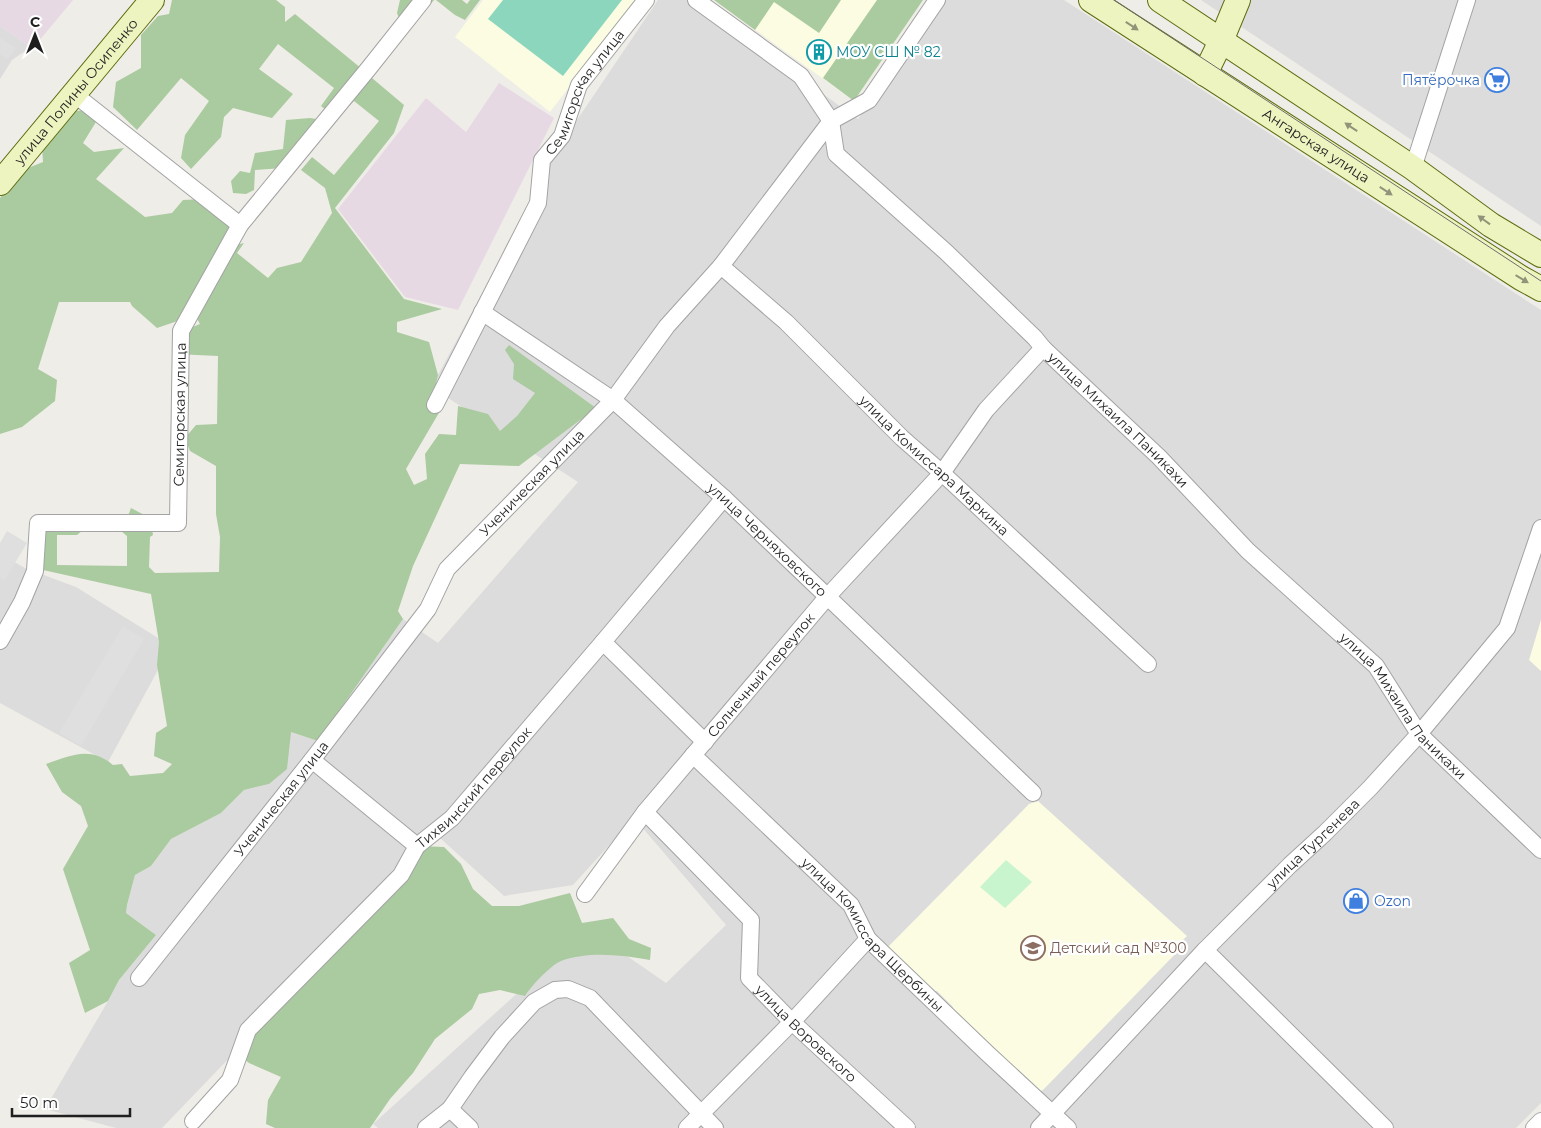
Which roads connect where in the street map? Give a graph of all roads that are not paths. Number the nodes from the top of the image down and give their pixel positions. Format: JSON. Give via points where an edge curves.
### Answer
{"nodes":[{"id":1,"x":152,"y":0,"type":"edge"},
{"id":2,"x":423,"y":0,"type":"edge"},
{"id":3,"x":646,"y":0,"type":"edge"},
{"id":4,"x":696,"y":0,"type":"edge"},
{"id":5,"x":937,"y":0,"type":"edge"},
{"id":6,"x":1091,"y":0,"type":"edge"},
{"id":7,"x":1160,"y":0,"type":"edge"},
{"id":8,"x":1238,"y":0,"type":"edge"},
{"id":9,"x":1467,"y":0,"type":"edge"},
{"id":10,"x":1221,"y":41,"type":"junction"},
{"id":11,"x":1205,"y":74,"type":"junction"},
{"id":12,"x":74,"y":94,"type":"junction"},
{"id":13,"x":831,"y":121,"type":"junction"},
{"id":14,"x":1413,"y":168,"type":"junction"},
{"id":15,"x":0,"y":183,"type":"edge"},
{"id":16,"x":240,"y":225,"type":"junction"},
{"id":17,"x":1541,"y":255,"type":"edge"},
{"id":18,"x":722,"y":266,"type":"junction"},
{"id":19,"x":1541,"y":289,"type":"edge"},
{"id":20,"x":482,"y":312,"type":"junction"},
{"id":21,"x":1043,"y":348,"type":"junction"},
{"id":22,"x":613,"y":400,"type":"junction"},
{"id":23,"x":435,"y":405,"type":"dead end"},
{"id":24,"x":942,"y":473,"type":"junction"},
{"id":25,"x":724,"y":498,"type":"junction"},
{"id":26,"x":1541,"y":528,"type":"edge"},
{"id":27,"x":828,"y":596,"type":"junction"},
{"id":28,"x":0,"y":640,"type":"edge"},
{"id":29,"x":603,"y":642,"type":"junction"},
{"id":30,"x":1148,"y":664,"type":"dead end"},
{"id":31,"x":1418,"y":734,"type":"junction"},
{"id":32,"x":705,"y":742,"type":"junction"},
{"id":33,"x":694,"y":755,"type":"junction"},
{"id":34,"x":312,"y":760,"type":"junction"},
{"id":35,"x":1033,"y":793,"type":"dead end"},
{"id":36,"x":645,"y":812,"type":"junction"},
{"id":37,"x":417,"y":846,"type":"junction"},
{"id":38,"x":1541,"y":850,"type":"edge"},
{"id":39,"x":586,"y":894,"type":"dead end"},
{"id":40,"x":868,"y":939,"type":"junction"},
{"id":41,"x":1205,"y":950,"type":"junction"},
{"id":42,"x":139,"y":978,"type":"dead end"},
{"id":43,"x":792,"y":1022,"type":"junction"},
{"id":44,"x":450,"y":1109,"type":"junction"},
{"id":45,"x":1052,"y":1112,"type":"junction"},
{"id":46,"x":701,"y":1114,"type":"junction"},
{"id":47,"x":193,"y":1121,"type":"dead end"},
{"id":48,"x":1541,"y":1121,"type":"edge"},
{"id":49,"x":426,"y":1128,"type":"edge"},
{"id":50,"x":470,"y":1128,"type":"edge"},
{"id":51,"x":687,"y":1128,"type":"edge"},
{"id":52,"x":715,"y":1128,"type":"edge"},
{"id":53,"x":907,"y":1128,"type":"edge"},
{"id":54,"x":1039,"y":1128,"type":"edge"},
{"id":55,"x":1068,"y":1128,"type":"edge"},
{"id":56,"x":1385,"y":1128,"type":"edge"},
{"id":57,"x":1534,"y":1128,"type":"edge"}],
"edges":[{"from":1,"to":12,"type":"main road","name":"улица Полины Осипенко"},
{"from":2,"to":16,"type":"street","name":"Семигорская улица"},
{"from":3,"to":20,"type":"street","name":"Семигорская улица","via":[[579,85],[562,136],[542,160],[538,203]]},
{"from":4,"to":13,"type":"street","name":"улица Михаила Паникахи","via":[[801,76]]},
{"from":5,"to":13,"type":"street","name":"Ученическая улица","via":[[869,100]]},
{"from":6,"to":11,"type":"main road","name":"Ангарская улица","one_way":true},
{"from":7,"to":10,"type":"main road"},
{"from":8,"to":10,"type":"main road"},
{"from":9,"to":14,"type":"street"},
{"from":10,"to":11,"type":"main road"},
{"from":14,"to":10,"type":"main road","one_way":true},
{"from":11,"to":19,"type":"main road","name":"Ангарская улица","one_way":true},
{"from":12,"to":15,"type":"main road","name":"улица Полины Осипенко"},
{"from":12,"to":16,"type":"street"},
{"from":13,"to":18,"type":"street","name":"Ученическая улица"},
{"from":13,"to":21,"type":"street","name":"улица Михаила Паникахи","via":[[836,154],[946,252]]},
{"from":17,"to":14,"type":"main road","one_way":true,"via":[[1491,225]]},
{"from":16,"to":28,"type":"street","name":"Семигорская улица","via":[[181,331],[178,524],[38,523],[35,572]]},
{"from":18,"to":22,"type":"street","name":"Ученическая улица","via":[[667,326]]},
{"from":18,"to":24,"type":"street","name":"улица Комиссара Маркина","via":[[786,322],[878,416]]},
{"from":20,"to":22,"type":"street","name":"улица Черняховского"},
{"from":20,"to":23,"type":"street","name":"Семигорская улица"},
{"from":21,"to":24,"type":"street","name":"Солнечный переулок","via":[[986,410]]},
{"from":21,"to":31,"type":"street","name":"улица Михаила Паникахи","via":[[1159,457],[1248,551],[1376,666]]},
{"from":22,"to":25,"type":"street","name":"улица Черняховского"},
{"from":22,"to":34,"type":"street","name":"Ученическая улица","via":[[447,569],[428,609]]},
{"from":24,"to":27,"type":"street","name":"Солнечный переулок"},
{"from":24,"to":30,"type":"street","name":"улица Комиссара Маркина"},
{"from":25,"to":27,"type":"street","name":"улица Черняховского"},
{"from":25,"to":29,"type":"street","name":"Тихвинский переулок"},
{"from":26,"to":31,"type":"street","name":"улица Тургенева","via":[[1507,628]]},
{"from":27,"to":32,"type":"street","name":"Солнечный переулок"},
{"from":27,"to":35,"type":"street","name":"улица Черняховского"},
{"from":29,"to":32,"type":"street"},
{"from":29,"to":37,"type":"street","name":"Тихвинский переулок","via":[[452,818]]},
{"from":31,"to":38,"type":"street","name":"улица Михаила Паникахи"},
{"from":31,"to":41,"type":"street","name":"улица Тургенева","via":[[1370,788]]},
{"from":32,"to":33,"type":"street","name":"Солнечный переулок"},
{"from":33,"to":36,"type":"street","name":"Солнечный переулок"},
{"from":33,"to":40,"type":"street","name":"улица Комиссара Щербины","via":[[851,905]]},
{"from":34,"to":37,"type":"street"},
{"from":34,"to":42,"type":"street","name":"Ученическая улица"},
{"from":36,"to":39,"type":"street","name":"Солнечный переулок"},
{"from":36,"to":43,"type":"street","name":"улица Воровского","via":[[751,920],[749,978]]},
{"from":37,"to":47,"type":"street","name":"Тихвинский переулок","via":[[401,874],[248,1030],[230,1080]]},
{"from":40,"to":43,"type":"street"},
{"from":40,"to":45,"type":"street","name":"улица Комиссара Щербины"},
{"from":41,"to":45,"type":"street","name":"улица Тургенева"},
{"from":41,"to":56,"type":"street"},
{"from":43,"to":46,"type":"street"},
{"from":43,"to":53,"type":"street","name":"улица Воровского"},
{"from":44,"to":46,"type":"street","via":[[502,1037],[534,1002],[554,990],[568,989],[590,998]]},
{"from":44,"to":49,"type":"street"},
{"from":44,"to":50,"type":"street"},
{"from":45,"to":54,"type":"street","name":"улица Тургенева"},
{"from":45,"to":55,"type":"street","name":"улица Комиссара Щербины"},
{"from":46,"to":51,"type":"street"},
{"from":46,"to":52,"type":"street"},
{"from":48,"to":57,"type":"street"}]}
